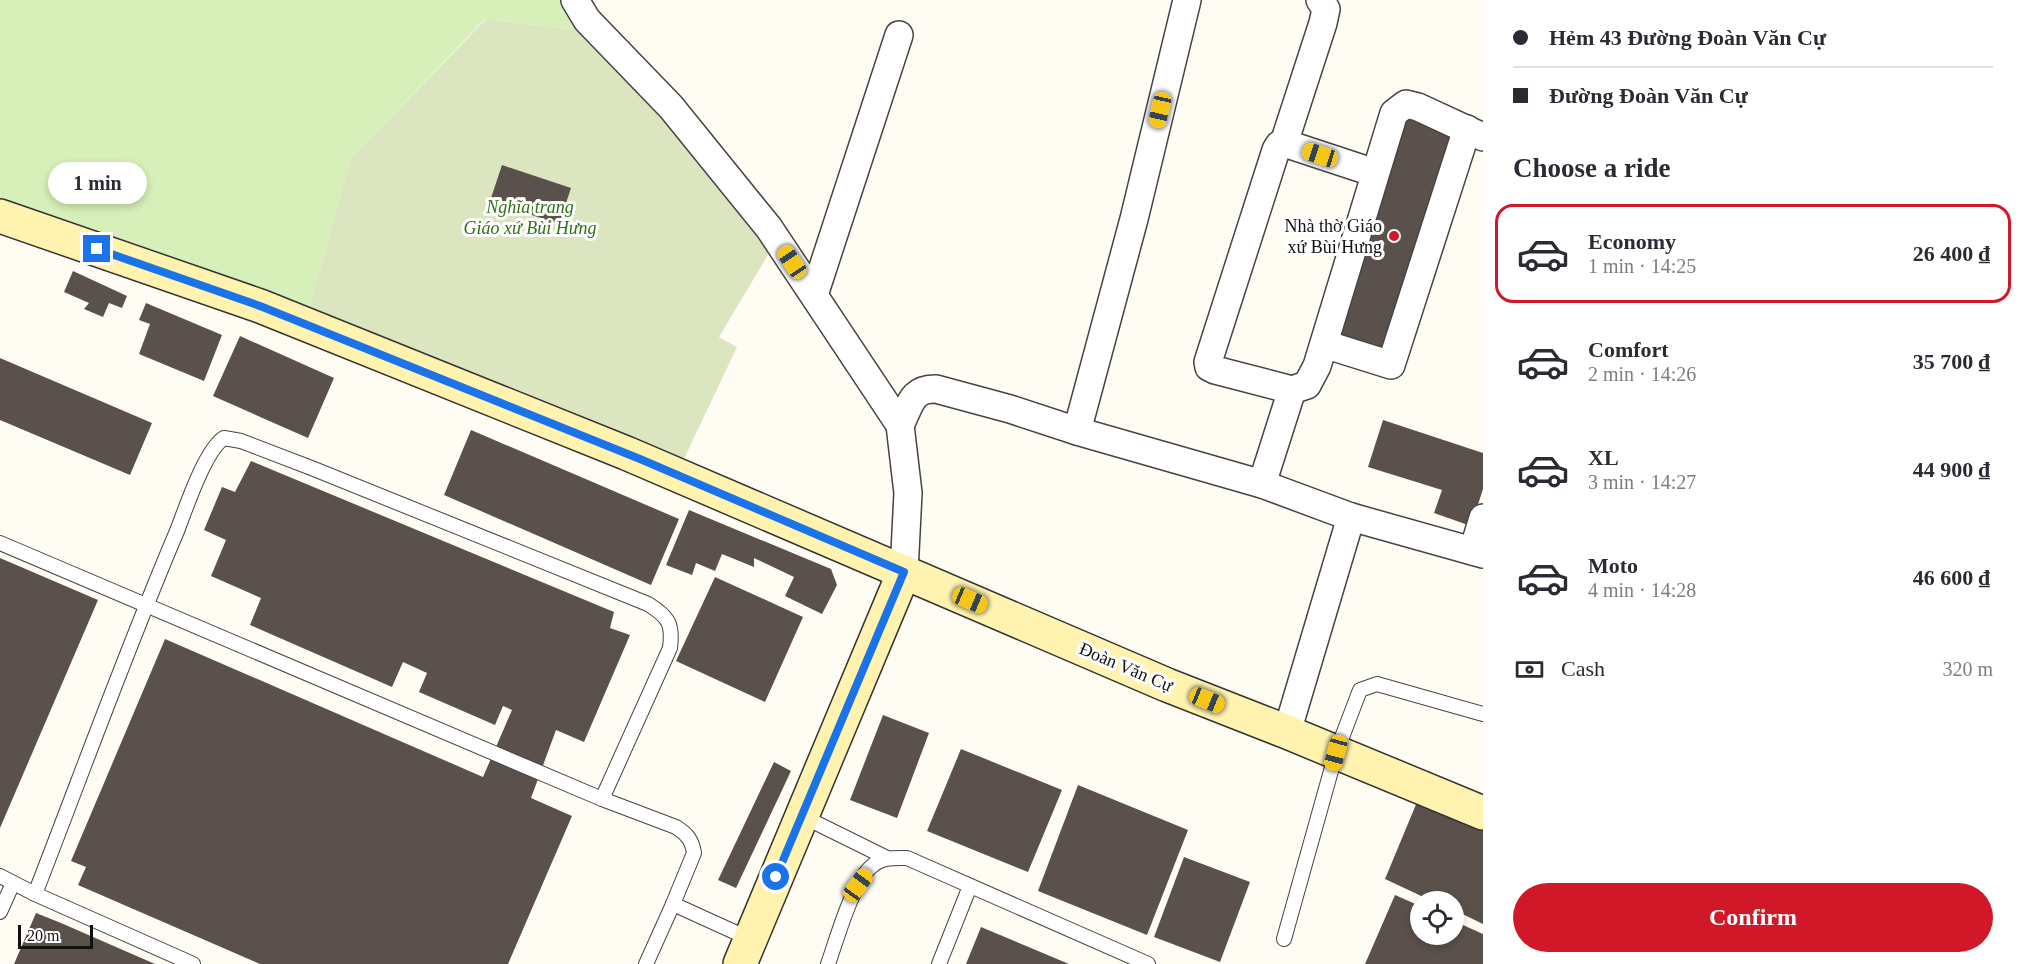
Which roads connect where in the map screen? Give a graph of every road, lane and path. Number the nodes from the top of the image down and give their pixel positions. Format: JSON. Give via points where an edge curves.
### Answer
{"nodes":[{"id":1,"x":575,"y":0,"type":"edge"},
{"id":2,"x":1187,"y":0,"type":"edge"},
{"id":3,"x":1320,"y":0,"type":"edge"},
{"id":4,"x":899,"y":35,"type":"dead end"},
{"id":5,"x":1475,"y":133,"type":"edge"},
{"id":6,"x":1284,"y":143,"type":"junction"},
{"id":7,"x":1375,"y":173,"type":"junction"},
{"id":8,"x":0,"y":216,"type":"edge"},
{"id":9,"x":814,"y":296,"type":"junction"},
{"id":10,"x":1324,"y":344,"type":"junction"},
{"id":11,"x":1292,"y":390,"type":"junction"},
{"id":12,"x":900,"y":425,"type":"junction"},
{"id":13,"x":1077,"y":431,"type":"junction"},
{"id":14,"x":1262,"y":484,"type":"junction"},
{"id":15,"x":1351,"y":517,"type":"junction"},
{"id":16,"x":1483,"y":518,"type":"edge"},
{"id":17,"x":0,"y":543,"type":"edge"},
{"id":18,"x":1478,"y":552,"type":"edge"},
{"id":19,"x":904,"y":572,"type":"junction"},
{"id":20,"x":146,"y":604,"type":"junction"},
{"id":21,"x":1483,"y":714,"type":"edge"},
{"id":22,"x":1287,"y":732,"type":"junction"},
{"id":23,"x":1336,"y":753,"type":"junction"},
{"id":24,"x":602,"y":798,"type":"junction"},
{"id":25,"x":1483,"y":813,"type":"edge"},
{"id":26,"x":802,"y":816,"type":"junction"},
{"id":27,"x":887,"y":858,"type":"junction"},
{"id":28,"x":6,"y":879,"type":"edge"},
{"id":29,"x":970,"y":886,"type":"junction"},
{"id":30,"x":35,"y":894,"type":"junction"},
{"id":31,"x":673,"y":904,"type":"junction"},
{"id":32,"x":0,"y":912,"type":"edge"},
{"id":33,"x":1284,"y":939,"type":"dead end"},
{"id":34,"x":745,"y":952,"type":"edge"},
{"id":35,"x":192,"y":964,"type":"edge"},
{"id":36,"x":646,"y":964,"type":"edge"},
{"id":37,"x":828,"y":964,"type":"edge"},
{"id":38,"x":939,"y":964,"type":"edge"},
{"id":39,"x":1147,"y":964,"type":"edge"}],
"edges":[{"from":1,"to":9,"type":"street","via":[[587,20],[671,107],[769,228]]},
{"from":2,"to":13,"type":"street"},
{"from":3,"to":6,"type":"street","via":[[1326,9],[1323,23]]},
{"from":4,"to":9,"type":"street"},
{"from":5,"to":7,"type":"street","via":[[1406,104],[1390,121]]},
{"from":5,"to":10,"type":"street","via":[[1391,365]]},
{"from":6,"to":7,"type":"street"},
{"from":6,"to":11,"type":"street","via":[[1279,145],[1271,165],[1208,362],[1215,370]]},
{"from":7,"to":10,"type":"street"},
{"from":8,"to":19,"type":"street","name":"Đoàn Văn Cự","via":[[260,306],[633,456]]},
{"from":9,"to":12,"type":"street"},
{"from":10,"to":11,"type":"street","via":[[1311,380]]},
{"from":11,"to":14,"type":"street"},
{"from":12,"to":13,"type":"street","via":[[914,396],[924,388],[1010,409]]},
{"from":12,"to":19,"type":"street","via":[[908,493]]},
{"from":13,"to":14,"type":"street"},
{"from":14,"to":15,"type":"street"},
{"from":15,"to":18,"type":"street"},
{"from":15,"to":22,"type":"street"},
{"from":16,"to":18,"type":"street"},
{"from":17,"to":20,"type":"lane"},
{"from":19,"to":22,"type":"street","name":"Đoàn Văn Cự"},
{"from":19,"to":26,"type":"street"},
{"from":20,"to":24,"type":"lane"},
{"from":20,"to":24,"type":"lane","via":[[204,467],[217,442],[224,438],[314,469],[648,604],[669,622],[670,648]]},
{"from":20,"to":30,"type":"lane"},
{"from":21,"to":23,"type":"lane","via":[[1377,684],[1360,690]]},
{"from":22,"to":23,"type":"street","name":"Đoàn Văn Cự"},
{"from":23,"to":25,"type":"street","name":"Đoàn Văn Cự"},
{"from":23,"to":33,"type":"lane"},
{"from":24,"to":31,"type":"lane","via":[[687,835],[694,853]]},
{"from":26,"to":27,"type":"lane"},
{"from":26,"to":34,"type":"street"},
{"from":27,"to":29,"type":"lane","via":[[907,858]]},
{"from":27,"to":37,"type":"lane","via":[[872,866],[858,885]]},
{"from":28,"to":30,"type":"lane"},
{"from":28,"to":32,"type":"lane"},
{"from":29,"to":38,"type":"lane"},
{"from":29,"to":39,"type":"lane"},
{"from":30,"to":35,"type":"lane"},
{"from":31,"to":34,"type":"lane"},
{"from":31,"to":36,"type":"lane"}]}
